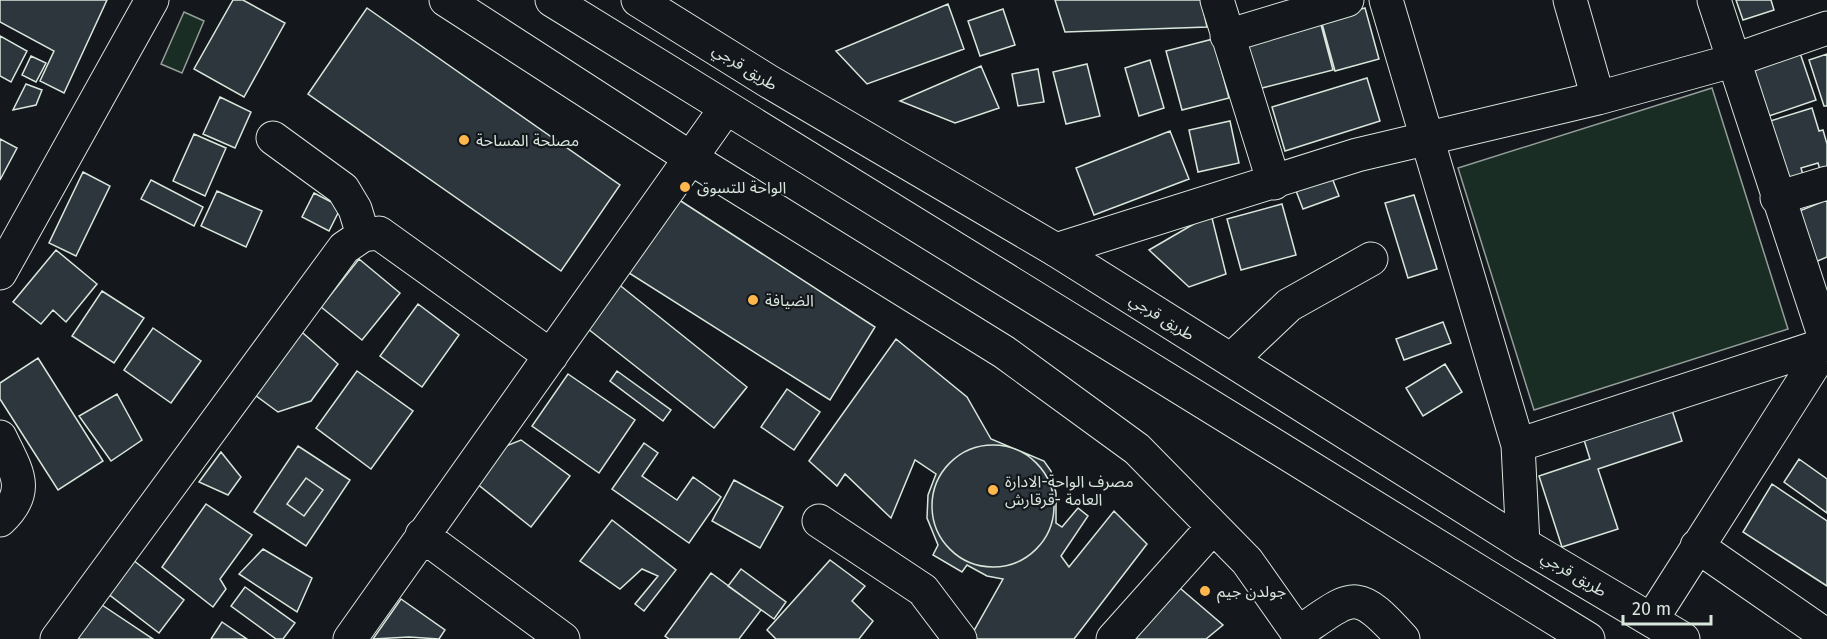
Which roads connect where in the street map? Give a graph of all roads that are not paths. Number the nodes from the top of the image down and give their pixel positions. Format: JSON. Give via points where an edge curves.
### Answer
{"nodes":[{"id":1,"x":152,"y":0,"type":"edge"},
{"id":2,"x":446,"y":0,"type":"edge"},
{"id":3,"x":552,"y":0,"type":"edge"},
{"id":4,"x":638,"y":0,"type":"edge"},
{"id":5,"x":1217,"y":0,"type":"edge"},
{"id":6,"x":1347,"y":0,"type":"edge"},
{"id":7,"x":1386,"y":0,"type":"edge"},
{"id":8,"x":1570,"y":0,"type":"edge"},
{"id":9,"x":1714,"y":0,"type":"edge"},
{"id":10,"x":1827,"y":28,"type":"edge"},
{"id":11,"x":1227,"y":36,"type":"junction"},
{"id":12,"x":1732,"y":61,"type":"junction"},
{"id":13,"x":1598,"y":98,"type":"junction"},
{"id":14,"x":726,"y":108,"type":"junction"},
{"id":15,"x":273,"y":138,"type":"dead end"},
{"id":16,"x":1426,"y":138,"type":"junction"},
{"id":17,"x":689,"y":157,"type":"junction"},
{"id":18,"x":1274,"y":183,"type":"junction"},
{"id":19,"x":1827,"y":183,"type":"edge"},
{"id":20,"x":1777,"y":198,"type":"junction"},
{"id":21,"x":363,"y":235,"type":"junction"},
{"id":22,"x":1056,"y":250,"type":"junction"},
{"id":23,"x":1371,"y":259,"type":"dead end"},
{"id":24,"x":0,"y":273,"type":"edge"},
{"id":25,"x":1827,"y":344,"type":"edge"},
{"id":26,"x":551,"y":356,"type":"junction"},
{"id":27,"x":1231,"y":360,"type":"junction"},
{"id":28,"x":0,"y":437,"type":"edge"},
{"id":29,"x":1518,"y":446,"type":"junction"},
{"id":30,"x":0,"y":520,"type":"edge"},
{"id":31,"x":819,"y":521,"type":"dead end"},
{"id":32,"x":1214,"y":526,"type":"junction"},
{"id":33,"x":422,"y":535,"type":"junction"},
{"id":34,"x":1523,"y":544,"type":"junction"},
{"id":35,"x":1697,"y":546,"type":"junction"},
{"id":36,"x":1652,"y":619,"type":"junction"},
{"id":37,"x":1550,"y":628,"type":"edge"},
{"id":38,"x":1300,"y":636,"type":"edge"},
{"id":39,"x":1827,"y":636,"type":"edge"},
{"id":40,"x":57,"y":639,"type":"edge"},
{"id":41,"x":350,"y":639,"type":"edge"},
{"id":42,"x":563,"y":639,"type":"edge"},
{"id":43,"x":960,"y":639,"type":"edge"},
{"id":44,"x":1113,"y":639,"type":"edge"},
{"id":45,"x":1403,"y":639,"type":"edge"},
{"id":46,"x":1588,"y":639,"type":"edge"},
{"id":47,"x":1683,"y":639,"type":"edge"}],
"edges":[{"from":1,"to":24,"type":"main road"},
{"from":2,"to":17,"type":"main road"},
{"from":3,"to":14,"type":"main road"},
{"from":4,"to":22,"type":"main road","name":"طريق قرجي"},
{"from":5,"to":11,"type":"main road"},
{"from":6,"to":11,"type":"main road"},
{"from":7,"to":16,"type":"main road"},
{"from":8,"to":13,"type":"main road"},
{"from":9,"to":12,"type":"main road"},
{"from":10,"to":12,"type":"main road"},
{"from":11,"to":18,"type":"main road"},
{"from":12,"to":13,"type":"main road"},
{"from":12,"to":20,"type":"main road"},
{"from":13,"to":16,"type":"main road"},
{"from":14,"to":17,"type":"main road"},
{"from":14,"to":37,"type":"main road"},
{"from":15,"to":21,"type":"main road","via":[[344,189]]},
{"from":16,"to":18,"type":"main road","via":[[1357,155]]},
{"from":16,"to":29,"type":"main road"},
{"from":17,"to":26,"type":"main road"},
{"from":17,"to":32,"type":"main road","via":[[1004,352],[1137,449]]},
{"from":18,"to":22,"type":"main road"},
{"from":19,"to":20,"type":"main road"},
{"from":20,"to":25,"type":"main road"},
{"from":21,"to":26,"type":"main road","via":[[379,233]]},
{"from":21,"to":40,"type":"main road","via":[[344,248]]},
{"from":22,"to":27,"type":"main road","name":"طريق قرجي"},
{"from":23,"to":27,"type":"main road","via":[[1289,305]]},
{"from":25,"to":29,"type":"main road"},
{"from":25,"to":35,"type":"main road"},
{"from":26,"to":33,"type":"main road"},
{"from":27,"to":34,"type":"main road","name":"طريق قرجي"},
{"from":28,"to":30,"type":"main road","via":[[17,471],[20,488],[18,501]]},
{"from":29,"to":34,"type":"main road"},
{"from":31,"to":43,"type":"main road","via":[[923,590]]},
{"from":32,"to":38,"type":"main road","via":[[1247,561]]},
{"from":32,"to":44,"type":"main road"},
{"from":33,"to":41,"type":"main road"},
{"from":33,"to":42,"type":"main road"},
{"from":34,"to":36,"type":"main road","name":"طريق قرجي"},
{"from":35,"to":36,"type":"main road"},
{"from":35,"to":39,"type":"main road"},
{"from":36,"to":47,"type":"main road","name":"طريق قرجي"},
{"from":37,"to":46,"type":"main road"},
{"from":38,"to":45,"type":"main road","via":[[1339,605],[1354,601],[1376,608]]}]}
